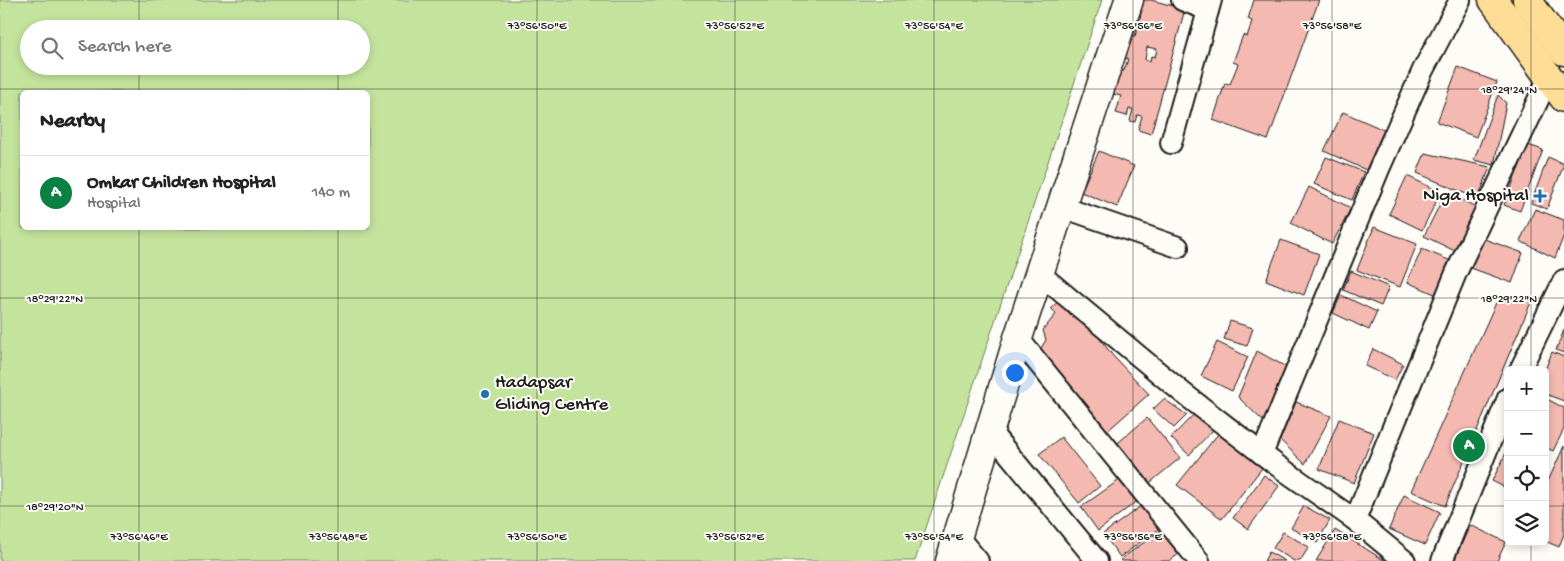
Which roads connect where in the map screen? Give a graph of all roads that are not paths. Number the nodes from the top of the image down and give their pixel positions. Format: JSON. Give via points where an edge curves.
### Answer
{"nodes":[{"id":1,"x":1130,"y":0,"type":"edge"},
{"id":2,"x":1182,"y":0,"type":"edge"},
{"id":3,"x":1460,"y":0,"type":"edge"},
{"id":4,"x":1493,"y":0,"type":"edge"},
{"id":5,"x":1527,"y":0,"type":"edge"},
{"id":6,"x":1210,"y":5,"type":"edge"},
{"id":7,"x":1564,"y":50,"type":"edge"},
{"id":8,"x":1556,"y":87,"type":"edge"},
{"id":9,"x":1171,"y":143,"type":"dead end"},
{"id":10,"x":1062,"y":207,"type":"junction"},
{"id":11,"x":1178,"y":247,"type":"dead end"},
{"id":12,"x":1040,"y":274,"type":"junction"},
{"id":13,"x":1564,"y":280,"type":"edge"},
{"id":14,"x":1018,"y":338,"type":"junction"},
{"id":15,"x":1522,"y":366,"type":"edge"},
{"id":16,"x":1504,"y":408,"type":"edge"},
{"id":17,"x":990,"y":430,"type":"junction"},
{"id":18,"x":1262,"y":454,"type":"junction"},
{"id":19,"x":1355,"y":520,"type":"junction"},
{"id":20,"x":954,"y":549,"type":"edge"},
{"id":21,"x":978,"y":561,"type":"edge"},
{"id":22,"x":1097,"y":561,"type":"edge"},
{"id":23,"x":1200,"y":561,"type":"edge"},
{"id":24,"x":1405,"y":561,"type":"edge"},
{"id":25,"x":1442,"y":561,"type":"edge"}],
"edges":[{"from":1,"to":10,"type":"street"},
{"from":2,"to":6,"type":"street"},
{"from":3,"to":18,"type":"street","via":[[1423,70],[1379,169]]},
{"from":4,"to":8,"type":"highway"},
{"from":5,"to":7,"type":"highway"},
{"from":6,"to":9,"type":"street"},
{"from":8,"to":19,"type":"street","via":[[1456,273]]},
{"from":10,"to":11,"type":"street"},
{"from":10,"to":12,"type":"street"},
{"from":12,"to":14,"type":"street"},
{"from":12,"to":18,"type":"street"},
{"from":13,"to":15,"type":"street"},
{"from":14,"to":17,"type":"street"},
{"from":14,"to":23,"type":"street"},
{"from":16,"to":25,"type":"street"},
{"from":17,"to":20,"type":"street"},
{"from":17,"to":22,"type":"street"},
{"from":18,"to":19,"type":"street"},
{"from":19,"to":24,"type":"street"},
{"from":20,"to":21,"type":"street"}]}
